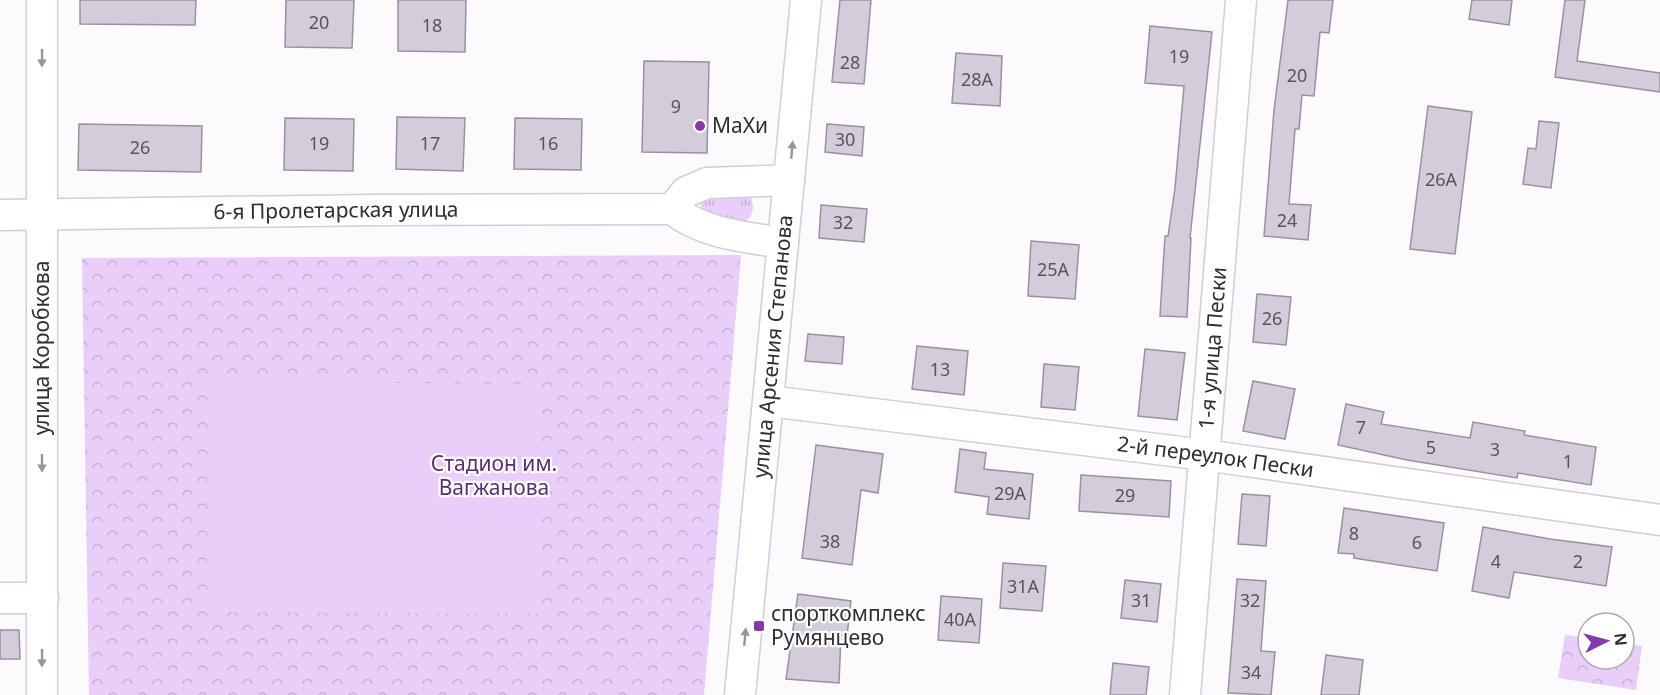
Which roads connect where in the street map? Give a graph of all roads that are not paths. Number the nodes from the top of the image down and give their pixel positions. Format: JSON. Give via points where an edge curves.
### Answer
{"nodes":[{"id":1,"x":42,"y":0,"type":"edge"},
{"id":2,"x":806,"y":0,"type":"edge"},
{"id":3,"x":1241,"y":0,"type":"edge"},
{"id":4,"x":789,"y":180,"type":"junction"},
{"id":5,"x":672,"y":209,"type":"junction"},
{"id":6,"x":0,"y":215,"type":"edge"},
{"id":7,"x":42,"y":215,"type":"junction"},
{"id":8,"x":783,"y":243,"type":"junction"},
{"id":9,"x":769,"y":401,"type":"junction"},
{"id":10,"x":1205,"y":455,"type":"junction"},
{"id":11,"x":1660,"y":520,"type":"edge"},
{"id":12,"x":0,"y":598,"type":"edge"},
{"id":13,"x":43,"y":598,"type":"junction"},
{"id":14,"x":42,"y":695,"type":"edge"},
{"id":15,"x":740,"y":695,"type":"edge"},
{"id":16,"x":1185,"y":695,"type":"edge"}],
"edges":[{"from":1,"to":7,"type":"street","name":"улица Коробкова","one_way":true},
{"from":4,"to":2,"type":"street","name":"улица Арсения Степанова","one_way":true},
{"from":3,"to":10,"type":"street","name":"1-я улица Пески"},
{"from":4,"to":5,"type":"street","via":[[707,183],[686,192]]},
{"from":4,"to":8,"type":"street","name":"улица Арсения Степанова"},
{"from":5,"to":7,"type":"street","name":"6-я Пролетарская улица"},
{"from":5,"to":8,"type":"street","via":[[705,228]]},
{"from":6,"to":7,"type":"street","name":"6-я Пролетарская улица"},
{"from":7,"to":13,"type":"street","name":"улица Коробкова","one_way":true},
{"from":8,"to":9,"type":"street","name":"улица Арсения Степанова"},
{"from":9,"to":10,"type":"street","name":"2-й переулок Пески"},
{"from":15,"to":9,"type":"street","name":"улица Арсения Степанова","one_way":true},
{"from":10,"to":11,"type":"street","name":"2-й переулок Пески"},
{"from":10,"to":16,"type":"street","name":"1-я улица Пески"},
{"from":12,"to":13,"type":"street"},
{"from":13,"to":14,"type":"street","name":"улица Коробкова","one_way":true}]}
